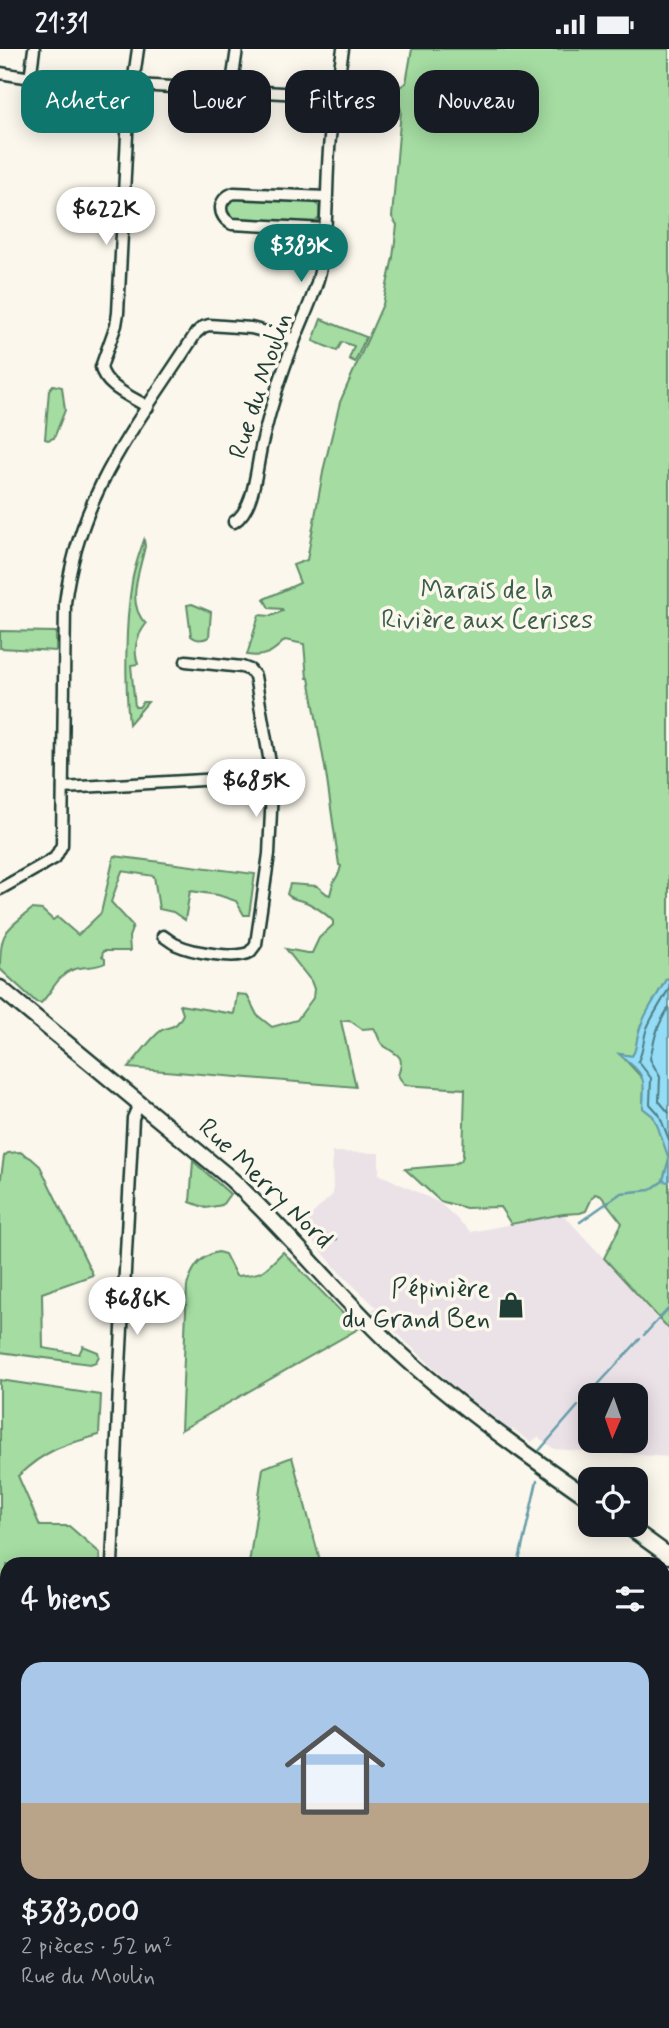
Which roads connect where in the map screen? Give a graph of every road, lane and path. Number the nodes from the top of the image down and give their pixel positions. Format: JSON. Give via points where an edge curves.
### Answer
{"nodes":[{"id":1,"x":34,"y":49,"type":"edge"},
{"id":2,"x":138,"y":49,"type":"edge"},
{"id":3,"x":237,"y":49,"type":"edge"},
{"id":4,"x":343,"y":49,"type":"edge"},
{"id":5,"x":31,"y":70,"type":"edge"},
{"id":6,"x":134,"y":70,"type":"edge"},
{"id":7,"x":234,"y":70,"type":"edge"},
{"id":8,"x":340,"y":70,"type":"edge"},
{"id":9,"x":0,"y":73,"type":"edge"},
{"id":10,"x":21,"y":77,"type":"edge"},
{"id":11,"x":127,"y":133,"type":"edge"},
{"id":12,"x":331,"y":133,"type":"edge"},
{"id":13,"x":326,"y":197,"type":"junction"},
{"id":14,"x":325,"y":229,"type":"junction"},
{"id":15,"x":295,"y":339,"type":"junction"},
{"id":16,"x":148,"y":407,"type":"junction"},
{"id":17,"x":234,"y":523,"type":"dead end"},
{"id":18,"x":186,"y":661,"type":"dead end"},
{"id":19,"x":271,"y":776,"type":"junction"},
{"id":20,"x":63,"y":788,"type":"junction"},
{"id":21,"x":0,"y":889,"type":"edge"},
{"id":22,"x":163,"y":936,"type":"dead end"},
{"id":23,"x":0,"y":988,"type":"edge"},
{"id":24,"x":140,"y":1102,"type":"junction"},
{"id":25,"x":578,"y":1490,"type":"edge"},
{"id":26,"x":643,"y":1537,"type":"edge"},
{"id":27,"x":669,"y":1556,"type":"edge"},
{"id":28,"x":112,"y":1557,"type":"edge"}],
"edges":[{"from":1,"to":5,"type":"street"},
{"from":2,"to":6,"type":"street"},
{"from":3,"to":7,"type":"street"},
{"from":4,"to":8,"type":"street","name":"Rue du Moulin"},
{"from":9,"to":10,"type":"street"},
{"from":11,"to":16,"type":"street","via":[[118,313],[101,367],[107,381]]},
{"from":12,"to":13,"type":"street","name":"Rue du Moulin"},
{"from":13,"to":14,"type":"street","name":"Rue du Moulin"},
{"from":13,"to":14,"type":"street","via":[[234,193],[220,208],[223,218],[232,224]]},
{"from":14,"to":15,"type":"street","name":"Rue du Moulin","via":[[318,279]]},
{"from":15,"to":16,"type":"street","via":[[251,328],[203,327]]},
{"from":15,"to":17,"type":"street","name":"Rue du Moulin","via":[[266,425],[249,506]]},
{"from":16,"to":20,"type":"street","via":[[94,496],[70,569],[63,633]]},
{"from":18,"to":19,"type":"street","via":[[242,667],[253,673]]},
{"from":19,"to":20,"type":"street"},
{"from":19,"to":22,"type":"street","via":[[269,854],[253,950],[237,956],[191,949]]},
{"from":20,"to":21,"type":"street","via":[[58,854]]},
{"from":23,"to":24,"type":"main road","name":"Rue Merry Nord"},
{"from":24,"to":25,"type":"main road","name":"Rue Merry Nord","via":[[250,1196],[430,1381]]},
{"from":24,"to":28,"type":"street","via":[[133,1118]]},
{"from":26,"to":27,"type":"main road"}]}
